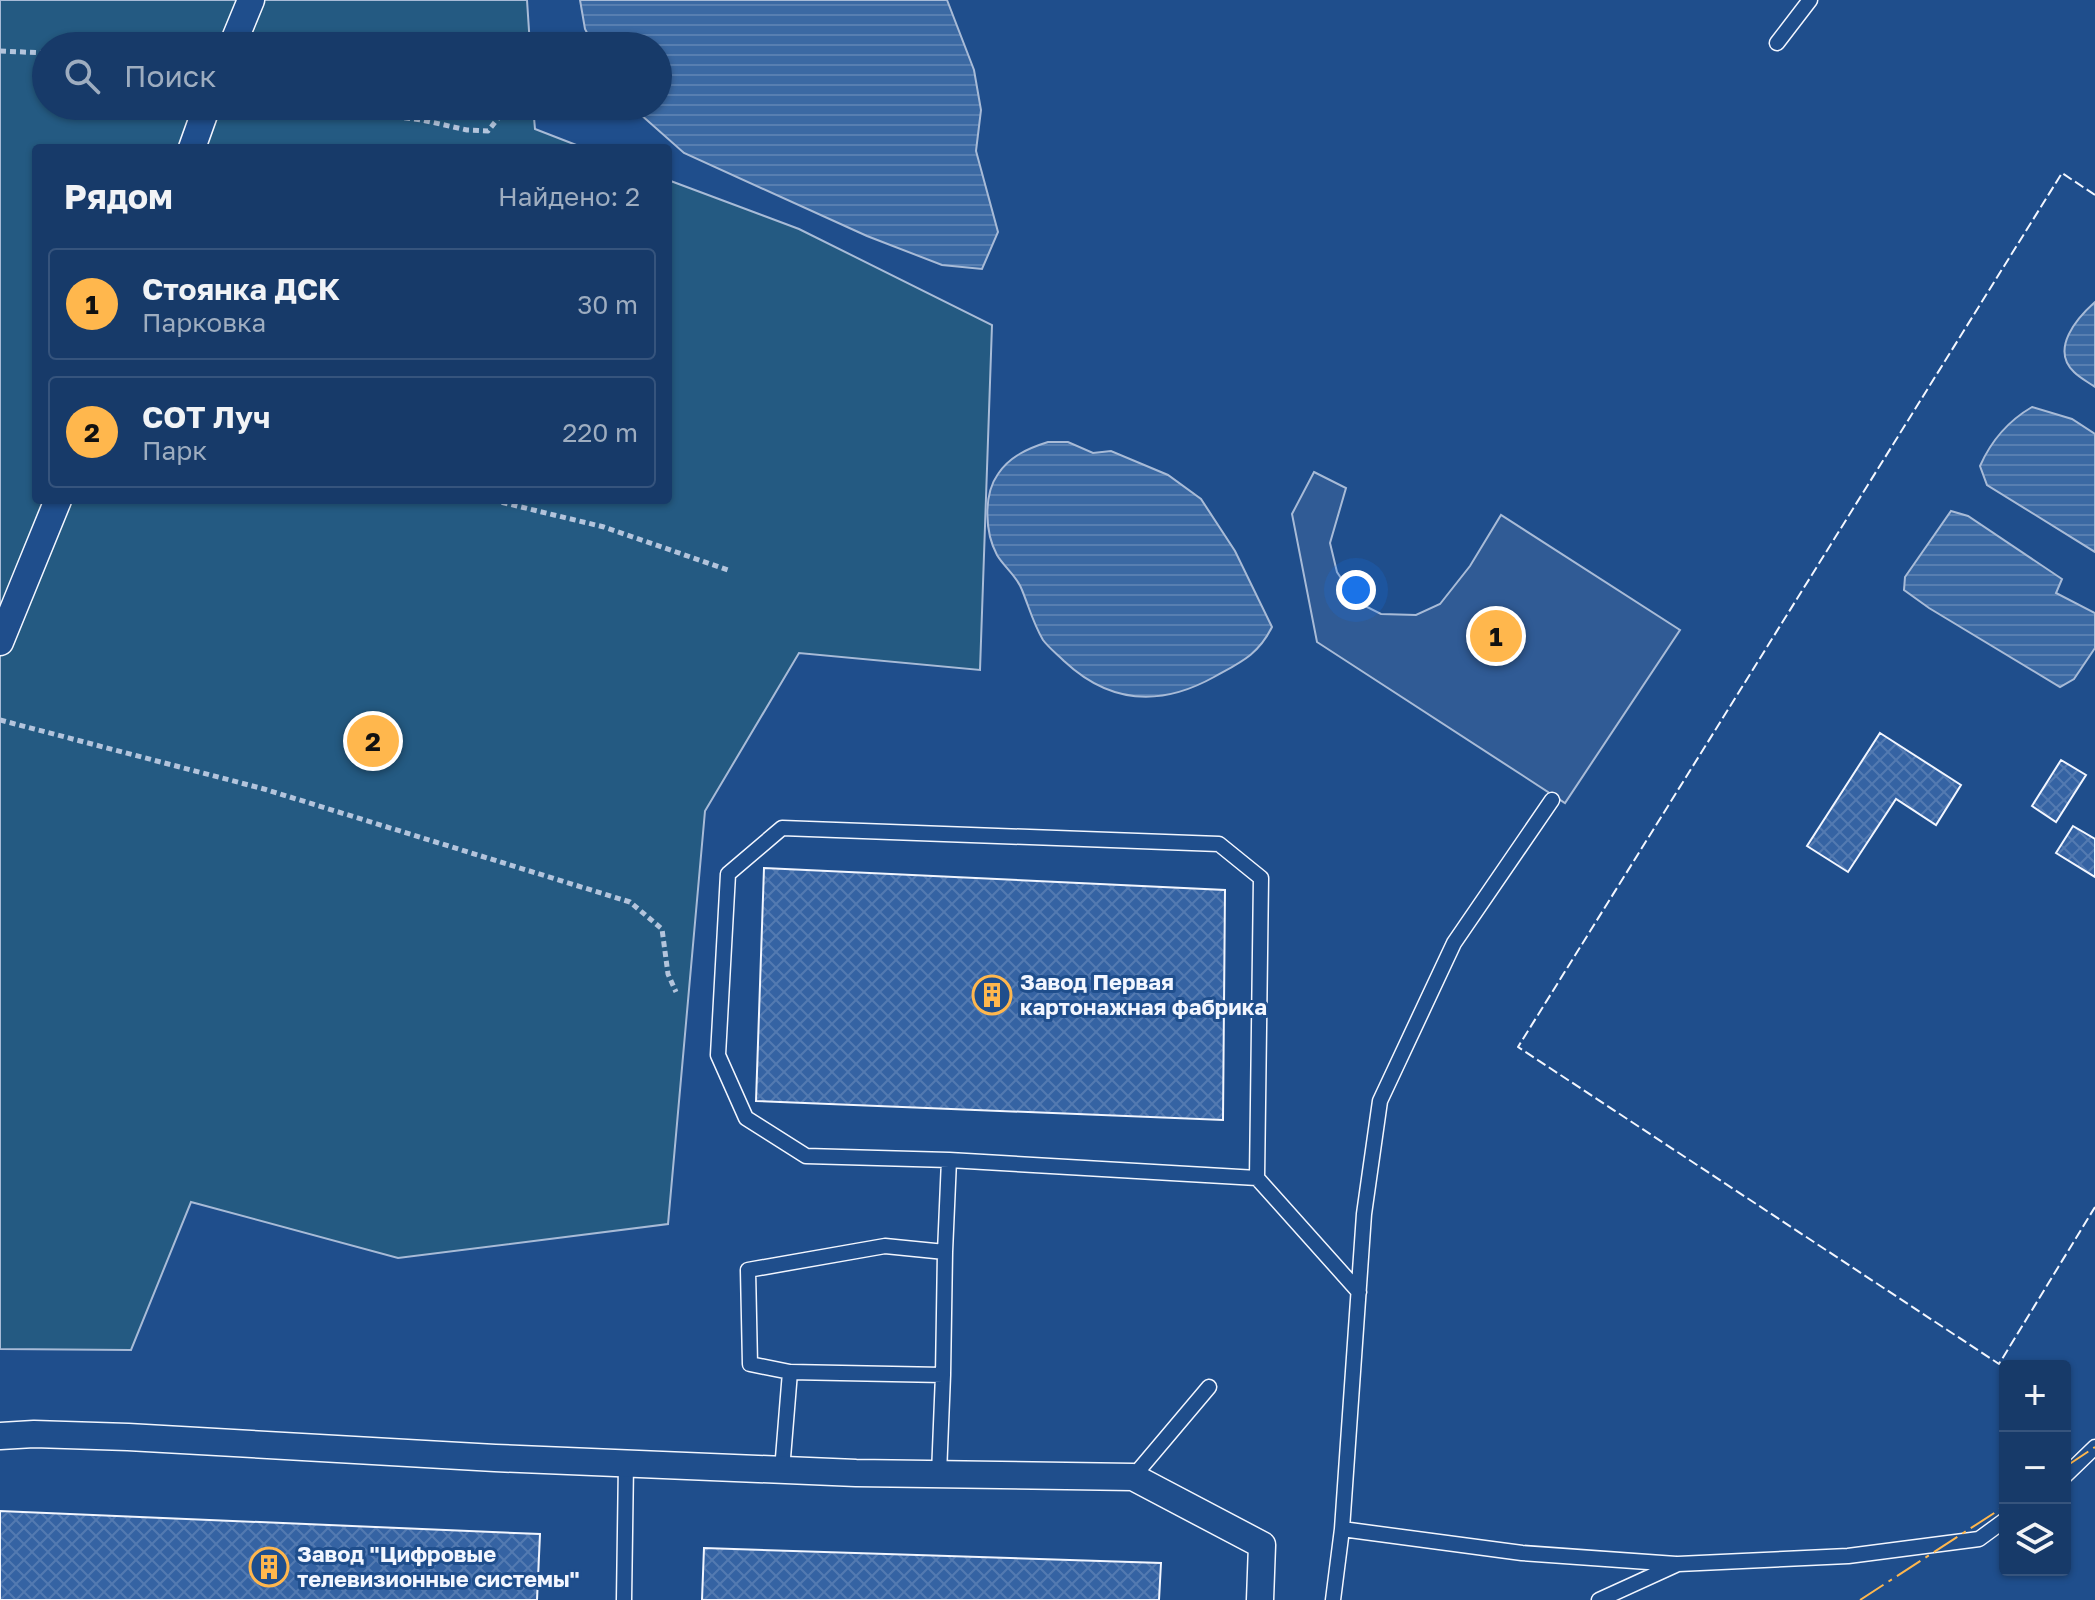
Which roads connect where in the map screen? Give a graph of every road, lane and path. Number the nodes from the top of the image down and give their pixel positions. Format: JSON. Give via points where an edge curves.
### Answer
{"nodes":[{"id":1,"x":251,"y":0,"type":"edge"},
{"id":2,"x":1810,"y":0,"type":"edge"},
{"id":3,"x":238,"y":32,"type":"edge"},
{"id":4,"x":1777,"y":43,"type":"dead end"},
{"id":5,"x":0,"y":51,"type":"edge"},
{"id":6,"x":32,"y":52,"type":"edge"},
{"id":7,"x":202,"y":120,"type":"edge"},
{"id":8,"x":422,"y":120,"type":"edge"},
{"id":9,"x":497,"y":120,"type":"edge"},
{"id":10,"x":193,"y":144,"type":"edge"},
{"id":11,"x":56,"y":504,"type":"edge"},
{"id":12,"x":509,"y":504,"type":"edge"},
{"id":13,"x":728,"y":570,"type":"dead end"},
{"id":14,"x":0,"y":642,"type":"edge"},
{"id":15,"x":0,"y":720,"type":"edge"},
{"id":16,"x":1552,"y":800,"type":"dead end"},
{"id":17,"x":676,"y":992,"type":"dead end"},
{"id":18,"x":949,"y":1160,"type":"junction"},
{"id":19,"x":1257,"y":1178,"type":"junction"},
{"id":20,"x":945,"y":1252,"type":"junction"},
{"id":21,"x":1359,"y":1292,"type":"junction"},
{"id":22,"x":790,"y":1372,"type":"junction"},
{"id":23,"x":943,"y":1375,"type":"junction"},
{"id":24,"x":1209,"y":1387,"type":"dead end"},
{"id":25,"x":0,"y":1436,"type":"edge"},
{"id":26,"x":2095,"y":1447,"type":"edge"},
{"id":27,"x":626,"y":1463,"type":"junction"},
{"id":28,"x":782,"y":1470,"type":"junction"},
{"id":29,"x":2071,"y":1470,"type":"edge"},
{"id":30,"x":939,"y":1474,"type":"junction"},
{"id":31,"x":1133,"y":1477,"type":"junction"},
{"id":32,"x":1999,"y":1524,"type":"edge"},
{"id":33,"x":1342,"y":1529,"type":"junction"},
{"id":34,"x":1678,"y":1564,"type":"junction"},
{"id":35,"x":624,"y":1600,"type":"edge"},
{"id":36,"x":1260,"y":1600,"type":"edge"},
{"id":37,"x":1333,"y":1600,"type":"edge"},
{"id":38,"x":1599,"y":1600,"type":"edge"}],
"edges":[{"from":1,"to":3,"type":"street"},
{"from":2,"to":4,"type":"lane"},
{"from":5,"to":6,"type":"path"},
{"from":7,"to":10,"type":"street"},
{"from":8,"to":9,"type":"path","via":[[488,131]]},
{"from":11,"to":14,"type":"street"},
{"from":12,"to":13,"type":"path","via":[[604,527]]},
{"from":15,"to":17,"type":"path","via":[[264,789],[630,902],[662,929]]},
{"from":16,"to":21,"type":"lane","via":[[1454,943],[1380,1101]]},
{"from":18,"to":19,"type":"lane"},
{"from":18,"to":19,"type":"lane","via":[[806,1156],[746,1118],[718,1055],[728,874],[782,828],[1219,844],[1261,878]]},
{"from":18,"to":20,"type":"lane"},
{"from":19,"to":21,"type":"lane"},
{"from":20,"to":22,"type":"lane","via":[[885,1246],[748,1270],[750,1364]]},
{"from":20,"to":23,"type":"lane"},
{"from":21,"to":33,"type":"lane"},
{"from":22,"to":23,"type":"lane"},
{"from":22,"to":28,"type":"lane"},
{"from":23,"to":30,"type":"lane"},
{"from":24,"to":31,"type":"lane"},
{"from":25,"to":27,"type":"street","via":[[128,1437]]},
{"from":26,"to":29,"type":"lane"},
{"from":27,"to":28,"type":"street"},
{"from":27,"to":35,"type":"lane"},
{"from":28,"to":30,"type":"street"},
{"from":30,"to":31,"type":"street"},
{"from":31,"to":36,"type":"street","via":[[1262,1545]]},
{"from":32,"to":34,"type":"lane","via":[[1979,1539],[1848,1556]]},
{"from":33,"to":34,"type":"lane","via":[[1522,1553]]},
{"from":33,"to":37,"type":"lane"},
{"from":34,"to":38,"type":"lane"}]}
